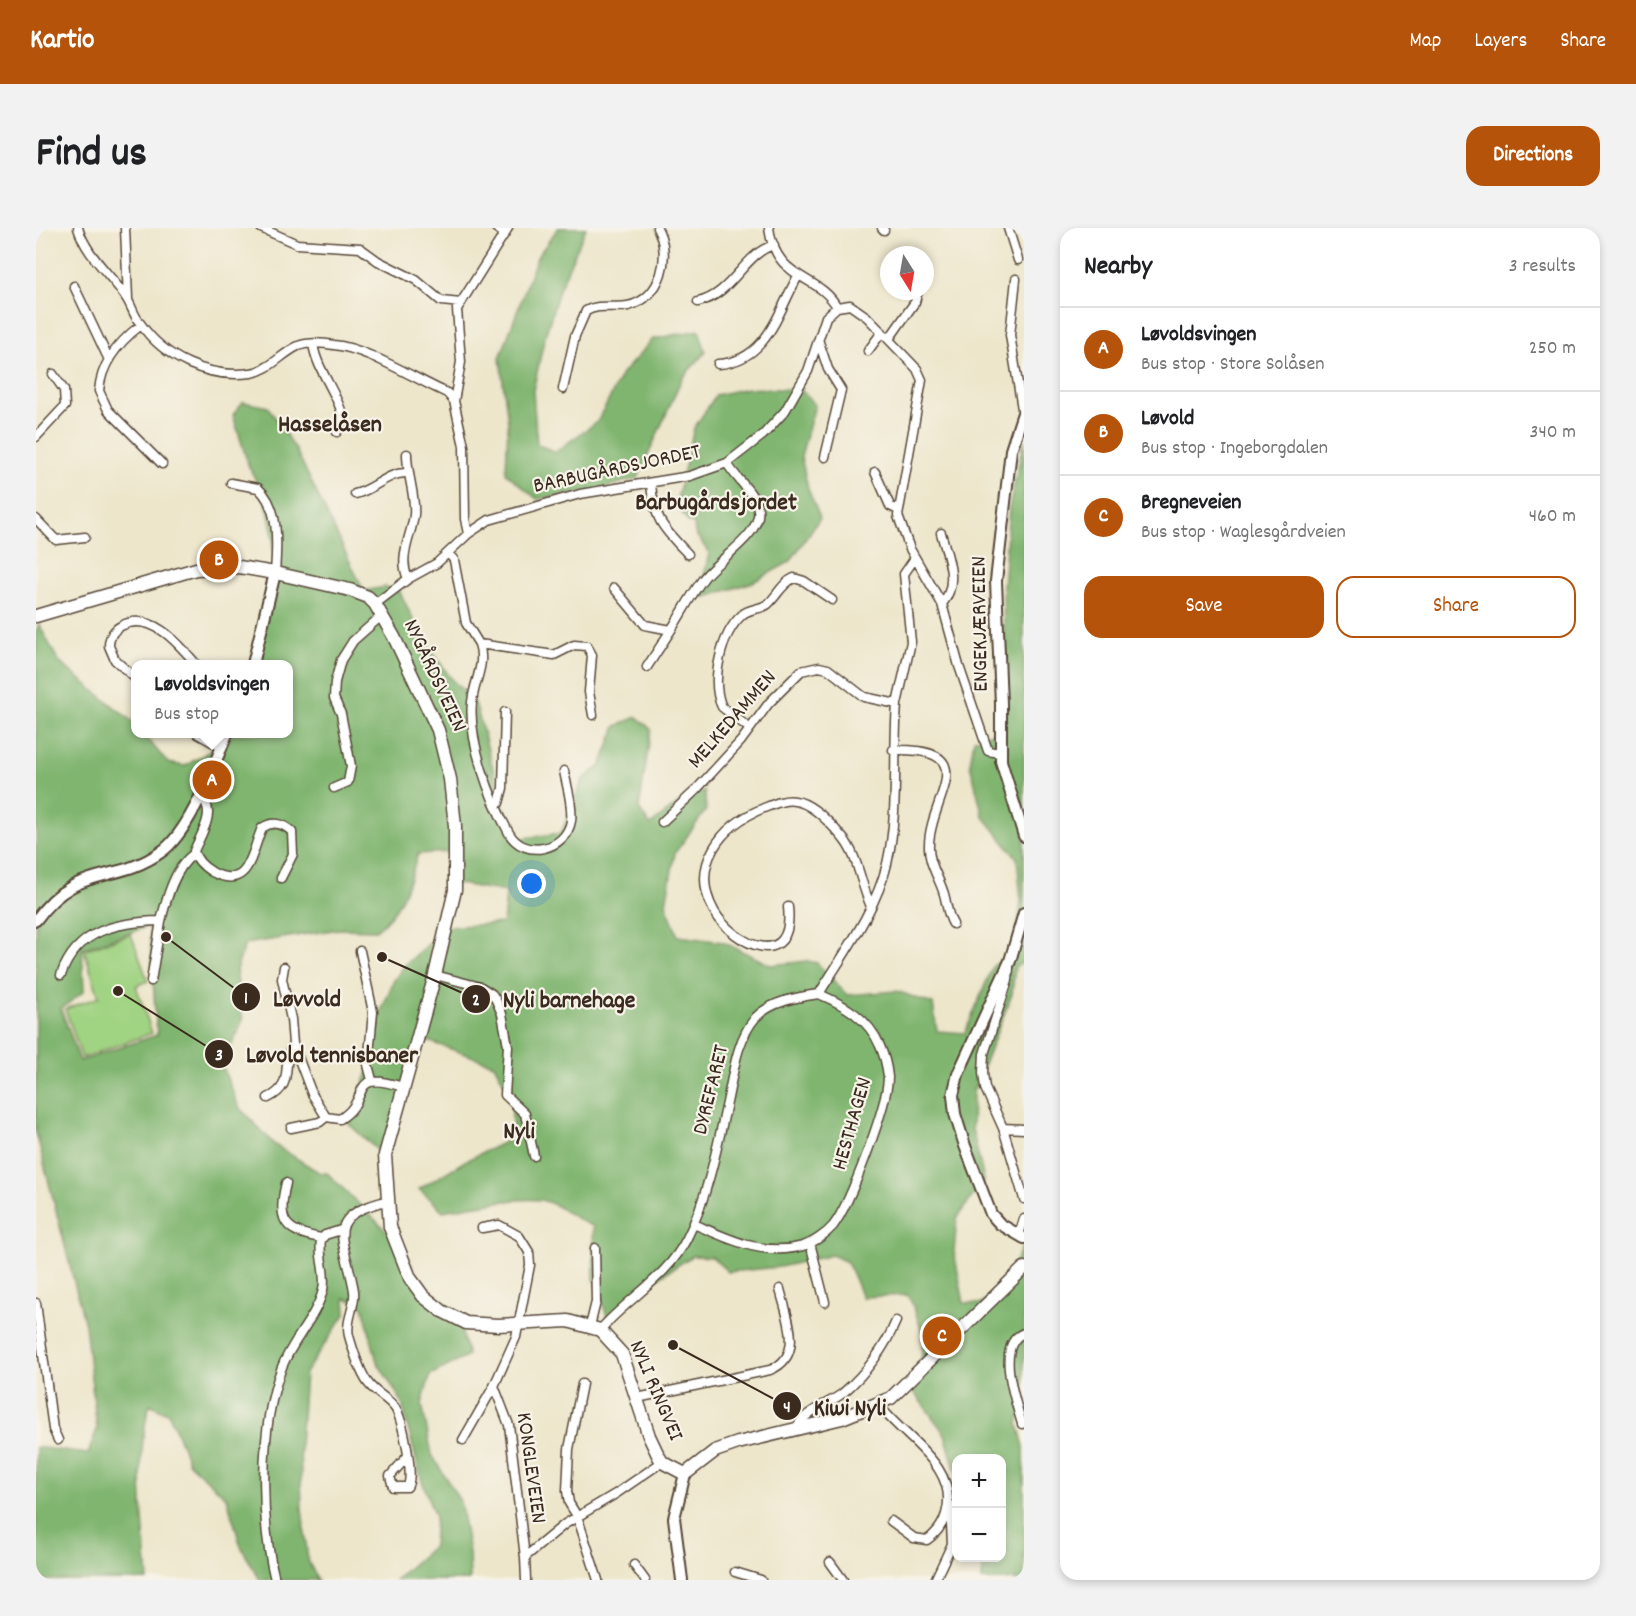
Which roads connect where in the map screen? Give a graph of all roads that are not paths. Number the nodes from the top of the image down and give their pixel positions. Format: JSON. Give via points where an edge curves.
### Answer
{"nodes":[{"id":1,"x":78,"y":228,"type":"edge"},
{"id":2,"x":125,"y":228,"type":"edge"},
{"id":3,"x":261,"y":228,"type":"edge"},
{"id":4,"x":496,"y":228,"type":"edge"},
{"id":5,"x":657,"y":228,"type":"edge"},
{"id":6,"x":768,"y":228,"type":"edge"},
{"id":7,"x":1008,"y":228,"type":"edge"},
{"id":8,"x":507,"y":231,"type":"edge"},
{"id":9,"x":774,"y":245,"type":"junction"},
{"id":10,"x":1018,"y":260,"type":"dead end"},
{"id":11,"x":798,"y":276,"type":"junction"},
{"id":12,"x":1016,"y":279,"type":"dead end"},
{"id":13,"x":74,"y":286,"type":"dead end"},
{"id":14,"x":128,"y":300,"type":"junction"},
{"id":15,"x":916,"y":300,"type":"edge"},
{"id":16,"x":698,"y":302,"type":"dead end"},
{"id":17,"x":461,"y":303,"type":"junction"},
{"id":18,"x":837,"y":307,"type":"junction"},
{"id":19,"x":141,"y":325,"type":"junction"},
{"id":20,"x":882,"y":332,"type":"junction"},
{"id":21,"x":889,"y":339,"type":"junction"},
{"id":22,"x":819,"y":342,"type":"junction"},
{"id":23,"x":314,"y":344,"type":"junction"},
{"id":24,"x":868,"y":351,"type":"dead end"},
{"id":25,"x":109,"y":360,"type":"junction"},
{"id":26,"x":718,"y":364,"type":"dead end"},
{"id":27,"x":53,"y":374,"type":"dead end"},
{"id":28,"x":563,"y":389,"type":"dead end"},
{"id":29,"x":454,"y":401,"type":"junction"},
{"id":30,"x":1023,"y":412,"type":"edge"},
{"id":31,"x":337,"y":432,"type":"dead end"},
{"id":32,"x":36,"y":437,"type":"edge"},
{"id":33,"x":407,"y":454,"type":"dead end"},
{"id":34,"x":825,"y":457,"type":"dead end"},
{"id":35,"x":727,"y":463,"type":"junction"},
{"id":36,"x":162,"y":464,"type":"dead end"},
{"id":37,"x":875,"y":472,"type":"dead end"},
{"id":38,"x":407,"y":473,"type":"junction"},
{"id":39,"x":231,"y":483,"type":"dead end"},
{"id":40,"x":651,"y":484,"type":"junction"},
{"id":41,"x":355,"y":494,"type":"dead end"},
{"id":42,"x":898,"y":510,"type":"junction"},
{"id":43,"x":36,"y":519,"type":"edge"},
{"id":44,"x":941,"y":533,"type":"dead end"},
{"id":45,"x":468,"y":534,"type":"junction"},
{"id":46,"x":85,"y":537,"type":"dead end"},
{"id":47,"x":448,"y":553,"type":"junction"},
{"id":48,"x":688,"y":554,"type":"dead end"},
{"id":49,"x":915,"y":558,"type":"junction"},
{"id":50,"x":275,"y":573,"type":"junction"},
{"id":51,"x":408,"y":579,"type":"junction"},
{"id":52,"x":614,"y":588,"type":"dead end"},
{"id":53,"x":832,"y":600,"type":"dead end"},
{"id":54,"x":942,"y":603,"type":"junction"},
{"id":55,"x":375,"y":604,"type":"junction"},
{"id":56,"x":36,"y":616,"type":"edge"},
{"id":57,"x":383,"y":618,"type":"junction"},
{"id":58,"x":671,"y":630,"type":"junction"},
{"id":59,"x":479,"y":645,"type":"junction"},
{"id":60,"x":192,"y":660,"type":"edge"},
{"id":61,"x":254,"y":660,"type":"edge"},
{"id":62,"x":647,"y":668,"type":"dead end"},
{"id":63,"x":131,"y":675,"type":"edge"},
{"id":64,"x":897,"y":704,"type":"junction"},
{"id":65,"x":505,"y":712,"type":"dead end"},
{"id":66,"x":593,"y":715,"type":"dead end"},
{"id":67,"x":749,"y":729,"type":"junction"},
{"id":68,"x":205,"y":738,"type":"edge"},
{"id":69,"x":225,"y":738,"type":"edge"},
{"id":70,"x":221,"y":747,"type":"junction"},
{"id":71,"x":893,"y":750,"type":"junction"},
{"id":72,"x":1000,"y":753,"type":"junction"},
{"id":73,"x":564,"y":771,"type":"dead end"},
{"id":74,"x":333,"y":788,"type":"dead end"},
{"id":75,"x":200,"y":796,"type":"junction"},
{"id":76,"x":496,"y":804,"type":"junction"},
{"id":77,"x":662,"y":822,"type":"dead end"},
{"id":78,"x":1024,"y":836,"type":"edge"},
{"id":79,"x":194,"y":854,"type":"junction"},
{"id":80,"x":281,"y":878,"type":"dead end"},
{"id":81,"x":870,"y":904,"type":"junction"},
{"id":82,"x":788,"y":907,"type":"dead end"},
{"id":83,"x":1024,"y":913,"type":"edge"},
{"id":84,"x":36,"y":920,"type":"edge"},
{"id":85,"x":160,"y":921,"type":"junction"},
{"id":86,"x":953,"y":924,"type":"dead end"},
{"id":87,"x":360,"y":951,"type":"dead end"},
{"id":88,"x":1010,"y":961,"type":"junction"},
{"id":89,"x":285,"y":967,"type":"dead end"},
{"id":90,"x":62,"y":975,"type":"dead end"},
{"id":91,"x":435,"y":975,"type":"junction"},
{"id":92,"x":151,"y":981,"type":"dead end"},
{"id":93,"x":819,"y":994,"type":"junction"},
{"id":94,"x":293,"y":1044,"type":"junction"},
{"id":95,"x":372,"y":1080,"type":"junction"},
{"id":96,"x":403,"y":1087,"type":"junction"},
{"id":97,"x":268,"y":1098,"type":"dead end"},
{"id":98,"x":326,"y":1117,"type":"junction"},
{"id":99,"x":291,"y":1128,"type":"dead end"},
{"id":100,"x":1003,"y":1128,"type":"junction"},
{"id":101,"x":1024,"y":1129,"type":"edge"},
{"id":102,"x":534,"y":1156,"type":"dead end"},
{"id":103,"x":286,"y":1183,"type":"dead end"},
{"id":104,"x":1024,"y":1199,"type":"edge"},
{"id":105,"x":386,"y":1201,"type":"junction"},
{"id":106,"x":1024,"y":1219,"type":"edge"},
{"id":107,"x":694,"y":1224,"type":"junction"},
{"id":108,"x":482,"y":1228,"type":"dead end"},
{"id":109,"x":341,"y":1230,"type":"junction"},
{"id":110,"x":1022,"y":1237,"type":"edge"},
{"id":111,"x":322,"y":1238,"type":"junction"},
{"id":112,"x":810,"y":1243,"type":"junction"},
{"id":113,"x":595,"y":1248,"type":"dead end"},
{"id":114,"x":1024,"y":1268,"type":"edge"},
{"id":115,"x":780,"y":1289,"type":"dead end"},
{"id":116,"x":825,"y":1302,"type":"dead end"},
{"id":117,"x":36,"y":1303,"type":"edge"},
{"id":118,"x":896,"y":1321,"type":"dead end"},
{"id":119,"x":524,"y":1323,"type":"junction"},
{"id":120,"x":595,"y":1328,"type":"junction"},
{"id":121,"x":1024,"y":1333,"type":"edge"},
{"id":122,"x":582,"y":1384,"type":"dead end"},
{"id":123,"x":494,"y":1386,"type":"junction"},
{"id":124,"x":637,"y":1398,"type":"junction"},
{"id":125,"x":879,"y":1405,"type":"junction"},
{"id":126,"x":1022,"y":1424,"type":"dead end"},
{"id":127,"x":795,"y":1430,"type":"junction"},
{"id":128,"x":58,"y":1440,"type":"dead end"},
{"id":129,"x":463,"y":1440,"type":"dead end"},
{"id":130,"x":407,"y":1457,"type":"dead end"},
{"id":131,"x":662,"y":1462,"type":"junction"},
{"id":132,"x":685,"y":1474,"type":"junction"},
{"id":133,"x":949,"y":1500,"type":"junction"},
{"id":134,"x":577,"y":1516,"type":"junction"},
{"id":135,"x":891,"y":1521,"type":"dead end"},
{"id":136,"x":525,"y":1557,"type":"junction"},
{"id":137,"x":830,"y":1562,"type":"dead end"},
{"id":138,"x":634,"y":1566,"type":"dead end"},
{"id":139,"x":735,"y":1572,"type":"dead end"},
{"id":140,"x":275,"y":1580,"type":"edge"},
{"id":141,"x":526,"y":1580,"type":"edge"},
{"id":142,"x":598,"y":1580,"type":"edge"},
{"id":143,"x":645,"y":1580,"type":"edge"},
{"id":144,"x":682,"y":1580,"type":"edge"},
{"id":145,"x":761,"y":1580,"type":"edge"},
{"id":146,"x":843,"y":1580,"type":"edge"},
{"id":147,"x":935,"y":1580,"type":"edge"}],
"edges":[{"from":1,"to":14,"type":"street","via":[[89,252]]},
{"from":2,"to":14,"type":"street"},
{"from":3,"to":17,"type":"street","via":[[297,244],[360,248],[416,280],[441,302]]},
{"from":4,"to":8,"type":"street"},
{"from":5,"to":28,"type":"street","via":[[665,259],[656,284],[631,305],[597,306],[586,311],[575,336]]},
{"from":6,"to":9,"type":"street"},
{"from":7,"to":10,"type":"street"},
{"from":8,"to":17,"type":"street"},
{"from":9,"to":11,"type":"street","via":[[781,260]]},
{"from":9,"to":16,"type":"street","via":[[761,250],[713,297]]},
{"from":11,"to":18,"type":"street","via":[[818,287]]},
{"from":11,"to":26,"type":"street","via":[[784,309],[762,342],[736,360]]},
{"from":12,"to":30,"type":"street","via":[[1010,335]]},
{"from":13,"to":25,"type":"street"},
{"from":14,"to":19,"type":"street"},
{"from":15,"to":21,"type":"street"},
{"from":17,"to":29,"type":"street","via":[[456,315],[461,362]]},
{"from":18,"to":20,"type":"street","via":[[855,307]]},
{"from":18,"to":22,"type":"street","name":"BARBUGÅRDSJORDET","via":[[826,317]]},
{"from":19,"to":23,"type":"street","via":[[178,358],[216,373],[260,370],[297,346]]},
{"from":19,"to":25,"type":"street"},
{"from":20,"to":21,"type":"street"},
{"from":20,"to":24,"type":"street"},
{"from":21,"to":42,"type":"street","via":[[917,369],[924,386]]},
{"from":22,"to":34,"type":"street","via":[[828,369],[840,388]]},
{"from":22,"to":35,"type":"street","name":"BARBUGÅRDSJORDET","via":[[786,411]]},
{"from":23,"to":29,"type":"street","via":[[362,351],[447,393]]},
{"from":23,"to":31,"type":"street","via":[[318,361],[342,409],[344,420]]},
{"from":25,"to":36,"type":"street","via":[[99,384],[101,401]]},
{"from":27,"to":32,"type":"street","via":[[64,390],[65,406]]},
{"from":29,"to":45,"type":"street","via":[[464,447]]},
{"from":30,"to":72,"type":"street","name":"ENGEKJÆRVEIEN","via":[[1011,450],[996,581],[1002,704]]},
{"from":33,"to":38,"type":"street"},
{"from":35,"to":40,"type":"street","name":"BARBUGÅRDSJORDET"},
{"from":35,"to":58,"type":"street","via":[[756,502],[756,521],[738,546],[704,578]]},
{"from":37,"to":42,"type":"street","via":[[890,506]]},
{"from":38,"to":41,"type":"street","via":[[394,474],[366,492]]},
{"from":38,"to":51,"type":"street","via":[[414,514],[404,555]]},
{"from":39,"to":50,"type":"street","via":[[258,488],[271,504]]},
{"from":40,"to":45,"type":"street","name":"BARBUGÅRDSJORDET","via":[[556,500],[489,520]]},
{"from":40,"to":48,"type":"street","via":[[660,526]]},
{"from":42,"to":49,"type":"street"},
{"from":43,"to":46,"type":"street","via":[[56,540]]},
{"from":44,"to":54,"type":"street","via":[[952,580]]},
{"from":45,"to":47,"type":"street","name":"NYGÅRDSVEIEN"},
{"from":47,"to":51,"type":"street","name":"NYGÅRDSVEIEN"},
{"from":47,"to":59,"type":"street","via":[[454,560],[466,623]]},
{"from":49,"to":54,"type":"street"},
{"from":49,"to":64,"type":"street","via":[[904,574],[911,642]]},
{"from":50,"to":55,"type":"main road","via":[[350,590]]},
{"from":50,"to":56,"type":"main road","via":[[239,567],[196,569]]},
{"from":50,"to":61,"type":"street"},
{"from":51,"to":55,"type":"street","name":"NYGÅRDSVEIEN"},
{"from":52,"to":58,"type":"street","via":[[645,625]]},
{"from":53,"to":67,"type":"street","via":[[804,580],[794,578],[767,605],[750,610],[739,619],[720,653],[717,677],[722,707]]},
{"from":54,"to":72,"type":"street","via":[[988,752]]},
{"from":55,"to":57,"type":"main road","name":"NYGÅRDSVEIEN"},
{"from":57,"to":74,"type":"street","via":[[360,634],[341,660],[334,698],[351,766],[348,782]]},
{"from":57,"to":91,"type":"main road","name":"NYGÅRDSVEIEN","via":[[438,730],[450,779],[455,890]]},
{"from":58,"to":62,"type":"street"},
{"from":59,"to":66,"type":"street","via":[[554,655],[584,644],[591,650],[593,664],[589,692]]},
{"from":59,"to":76,"type":"street","via":[[483,657],[472,702],[473,731],[484,776]]},
{"from":60,"to":63,"type":"street","via":[[158,629],[145,623],[127,623],[114,632],[109,646],[115,660]]},
{"from":64,"to":67,"type":"street","name":"MELKEDAMMEN","via":[[864,698],[828,669],[808,668],[779,691]]},
{"from":64,"to":71,"type":"street"},
{"from":65,"to":76,"type":"street","via":[[503,788]]},
{"from":67,"to":77,"type":"street","name":"MELKEDAMMEN"},
{"from":68,"to":70,"type":"street"},
{"from":69,"to":70,"type":"street"},
{"from":70,"to":75,"type":"street"},
{"from":71,"to":81,"type":"street","via":[[895,803],[890,845],[883,875]]},
{"from":71,"to":86,"type":"street","via":[[929,753],[938,757],[945,769],[945,790],[928,846]]},
{"from":72,"to":78,"type":"street","name":"ENGEKJÆRVEIEN"},
{"from":73,"to":76,"type":"street","via":[[571,822],[567,833],[554,844],[535,850],[518,844]]},
{"from":75,"to":79,"type":"street","via":[[206,800],[209,813]]},
{"from":75,"to":84,"type":"street","via":[[182,830],[161,852],[147,861],[78,881],[55,897]]},
{"from":79,"to":80,"type":"street","via":[[210,871],[224,877],[238,876],[247,868],[262,828],[274,823],[292,832],[295,847]]},
{"from":79,"to":85,"type":"street","via":[[183,864]]},
{"from":81,"to":82,"type":"street","via":[[843,837],[803,803],[788,801],[752,813],[723,832],[708,856],[705,874],[710,902],[718,917],[748,944],[762,947],[784,939],[790,927]]},
{"from":81,"to":93,"type":"street"},
{"from":83,"to":88,"type":"street"},
{"from":85,"to":90,"type":"street","via":[[89,935],[71,953]]},
{"from":85,"to":92,"type":"street"},
{"from":87,"to":95,"type":"street","via":[[372,996],[368,1065]]},
{"from":88,"to":100,"type":"street","via":[[1008,980],[984,1054],[983,1073]]},
{"from":88,"to":110,"type":"street","via":[[958,1074],[953,1103],[991,1214]]},
{"from":89,"to":94,"type":"street","via":[[282,979]]},
{"from":91,"to":96,"type":"main road","name":"NYGÅRDSVEIEN"},
{"from":91,"to":102,"type":"street","via":[[481,987],[496,1000],[508,1046],[505,1095],[525,1113]]},
{"from":93,"to":107,"type":"street","name":"DYREFARET","via":[[786,1000],[756,1017],[749,1029],[736,1059],[717,1147]]},
{"from":93,"to":112,"type":"street","name":"HESTHAGEN","via":[[842,1005],[866,1024],[880,1047],[888,1077],[871,1139],[845,1206],[832,1227]]},
{"from":94,"to":97,"type":"street","via":[[283,1086]]},
{"from":94,"to":98,"type":"street","via":[[312,1094]]},
{"from":95,"to":96,"type":"street"},
{"from":95,"to":98,"type":"street","via":[[363,1087],[346,1115],[340,1119]]},
{"from":96,"to":105,"type":"main road","name":"NYGÅRDSVEIEN","via":[[386,1147]]},
{"from":98,"to":99,"type":"street"},
{"from":100,"to":101,"type":"street"},
{"from":100,"to":104,"type":"street"},
{"from":103,"to":111,"type":"street","via":[[281,1201],[287,1224],[298,1233]]},
{"from":105,"to":109,"type":"street","via":[[350,1214]]},
{"from":105,"to":119,"type":"main road","name":"NYGÅRDSVEIEN","via":[[396,1245],[410,1278],[423,1296],[466,1323]]},
{"from":106,"to":110,"type":"street"},
{"from":107,"to":112,"type":"street","name":"HESTHAGEN","via":[[747,1246],[787,1249]]},
{"from":107,"to":120,"type":"street","name":"DYREFARET","via":[[675,1258]]},
{"from":108,"to":119,"type":"street","name":"KONGLEVEIEN","via":[[505,1227],[519,1236],[529,1252]]},
{"from":109,"to":111,"type":"street"},
{"from":109,"to":130,"type":"street","via":[[354,1293],[349,1335],[367,1382],[399,1416]]},
{"from":111,"to":140,"type":"street","via":[[322,1294],[281,1368],[266,1431],[265,1508]]},
{"from":112,"to":116,"type":"street"},
{"from":113,"to":120,"type":"street"},
{"from":114,"to":125,"type":"main road","via":[[928,1364]]},
{"from":115,"to":124,"type":"street","via":[[791,1341],[791,1351],[783,1363],[770,1370]]},
{"from":117,"to":128,"type":"street"},
{"from":118,"to":127,"type":"street","via":[[876,1359],[843,1392],[803,1416]]},
{"from":119,"to":120,"type":"main road","via":[[568,1321]]},
{"from":119,"to":123,"type":"street","name":"KONGLEVEIEN"},
{"from":120,"to":124,"type":"main road","name":"NYLI RINGVEI","via":[[622,1354]]},
{"from":121,"to":126,"type":"street","via":[[1011,1348],[1008,1365]]},
{"from":122,"to":134,"type":"street","via":[[568,1468],[569,1503]]},
{"from":123,"to":129,"type":"street","name":"KONGLEVEIEN"},
{"from":123,"to":136,"type":"street","name":"KONGLEVEIEN","via":[[509,1425]]},
{"from":124,"to":131,"type":"main road","name":"NYLI RINGVEI"},
{"from":125,"to":127,"type":"main road"},
{"from":125,"to":133,"type":"street","via":[[942,1471]]},
{"from":127,"to":132,"type":"main road","via":[[715,1452]]},
{"from":131,"to":132,"type":"main road"},
{"from":131,"to":134,"type":"street","name":"NYLI RINGVEI"},
{"from":132,"to":144,"type":"street","via":[[674,1518]]},
{"from":133,"to":135,"type":"street","via":[[943,1521],[927,1539],[914,1538]]},
{"from":133,"to":147,"type":"street","via":[[954,1533]]},
{"from":134,"to":136,"type":"street","name":"NYLI RINGVEI"},
{"from":134,"to":142,"type":"street"},
{"from":136,"to":141,"type":"street"},
{"from":137,"to":146,"type":"street"},
{"from":138,"to":143,"type":"street"},
{"from":139,"to":145,"type":"street"}]}
